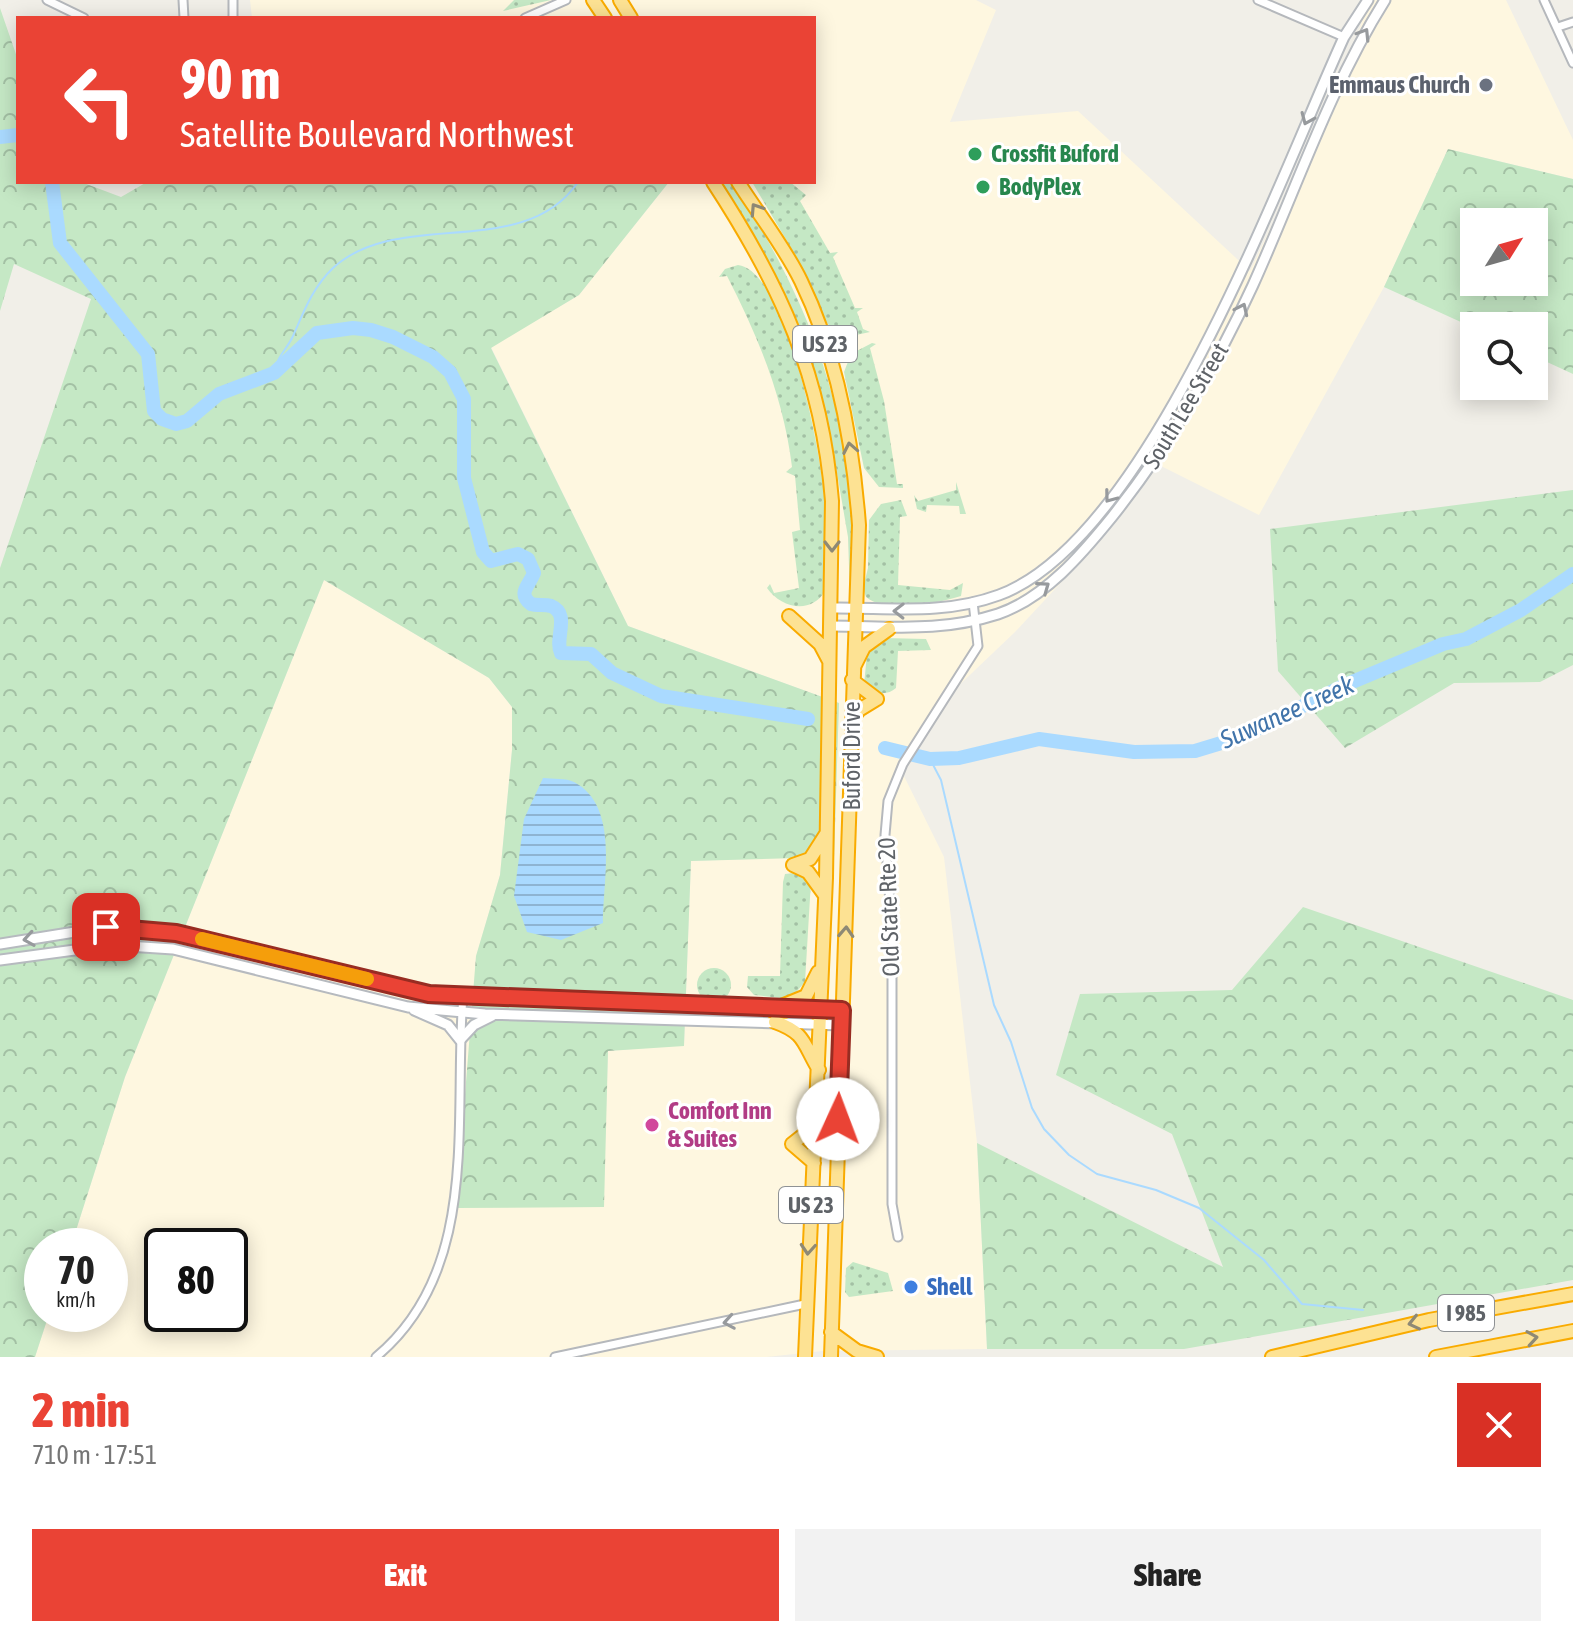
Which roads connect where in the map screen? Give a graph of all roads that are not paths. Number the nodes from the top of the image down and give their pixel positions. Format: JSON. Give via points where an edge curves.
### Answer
{"nodes":[{"id":1,"x":47,"y":0,"type":"edge"},
{"id":2,"x":566,"y":0,"type":"edge"},
{"id":3,"x":1258,"y":0,"type":"edge"},
{"id":4,"x":1368,"y":0,"type":"edge"},
{"id":5,"x":1385,"y":0,"type":"edge"},
{"id":6,"x":1544,"y":0,"type":"edge"},
{"id":7,"x":80,"y":16,"type":"edge"},
{"id":8,"x":530,"y":16,"type":"edge"},
{"id":9,"x":1573,"y":22,"type":"edge"},
{"id":10,"x":1558,"y":27,"type":"junction"},
{"id":11,"x":1344,"y":37,"type":"junction"},
{"id":12,"x":1573,"y":63,"type":"edge"},
{"id":13,"x":714,"y":184,"type":"edge"},
{"id":14,"x":739,"y":184,"type":"edge"},
{"id":15,"x":973,"y":602,"type":"junction"},
{"id":16,"x":830,"y":608,"type":"junction"},
{"id":17,"x":855,"y":608,"type":"junction"},
{"id":18,"x":789,"y":616,"type":"dead end"},
{"id":19,"x":974,"y":620,"type":"junction"},
{"id":20,"x":831,"y":626,"type":"junction"},
{"id":21,"x":855,"y":626,"type":"junction"},
{"id":22,"x":889,"y":629,"type":"junction"},
{"id":23,"x":830,"y":665,"type":"junction"},
{"id":24,"x":852,"y":676,"type":"junction"},
{"id":25,"x":852,"y":719,"type":"junction"},
{"id":26,"x":827,"y":832,"type":"junction"},
{"id":27,"x":825,"y":897,"type":"junction"},
{"id":28,"x":0,"y":944,"type":"edge"},
{"id":29,"x":823,"y":954,"type":"junction"},
{"id":30,"x":0,"y":960,"type":"edge"},
{"id":31,"x":463,"y":996,"type":"junction"},
{"id":32,"x":408,"y":1007,"type":"junction"},
{"id":33,"x":779,"y":1007,"type":"junction"},
{"id":34,"x":821,"y":1009,"type":"junction"},
{"id":35,"x":842,"y":1010,"type":"junction"},
{"id":36,"x":462,"y":1012,"type":"junction"},
{"id":37,"x":495,"y":1014,"type":"junction"},
{"id":38,"x":775,"y":1022,"type":"junction"},
{"id":39,"x":821,"y":1024,"type":"junction"},
{"id":40,"x":842,"y":1025,"type":"junction"},
{"id":41,"x":460,"y":1040,"type":"junction"},
{"id":42,"x":819,"y":1071,"type":"junction"},
{"id":43,"x":816,"y":1125,"type":"junction"},
{"id":44,"x":814,"y":1163,"type":"junction"},
{"id":45,"x":898,"y":1237,"type":"dead end"},
{"id":46,"x":1573,"y":1294,"type":"edge"},
{"id":47,"x":805,"y":1304,"type":"junction"},
{"id":48,"x":805,"y":1322,"type":"junction"},
{"id":49,"x":1573,"y":1331,"type":"edge"},
{"id":50,"x":831,"y":1332,"type":"junction"},
{"id":51,"x":376,"y":1357,"type":"edge"},
{"id":52,"x":555,"y":1357,"type":"edge"},
{"id":53,"x":797,"y":1357,"type":"edge"},
{"id":54,"x":805,"y":1357,"type":"edge"},
{"id":55,"x":831,"y":1357,"type":"edge"},
{"id":56,"x":877,"y":1357,"type":"edge"},
{"id":57,"x":1272,"y":1357,"type":"edge"},
{"id":58,"x":1436,"y":1357,"type":"edge"}],
"edges":[{"from":1,"to":7,"type":"street"},
{"from":2,"to":8,"type":"street"},
{"from":3,"to":11,"type":"street"},
{"from":4,"to":11,"type":"main road","name":"South Lee Street"},
{"from":19,"to":5,"type":"main road","name":"South Lee Street","one_way":true,"via":[[1022,603],[1056,578],[1088,546],[1166,444],[1234,326],[1349,59]]},
{"from":6,"to":10,"type":"street"},
{"from":9,"to":10,"type":"street"},
{"from":10,"to":12,"type":"street"},
{"from":11,"to":15,"type":"main road","name":"South Lee Street","one_way":true,"via":[[1204,349],[1139,457],[1087,528],[1054,560],[1021,585]]},
{"from":13,"to":16,"type":"highway","name":"Buford Drive","number":"US 23","one_way":true,"via":[[768,269],[810,378],[829,461]]},
{"from":17,"to":14,"type":"highway","name":"Buford Drive","number":"US 23","one_way":true,"via":[[860,554],[856,487],[828,355],[801,280]]},
{"from":15,"to":17,"type":"main road","name":"South Lee Street","one_way":true,"via":[[928,611]]},
{"from":15,"to":19,"type":"street","name":"Old State Rte 20"},
{"from":16,"to":17,"type":"main road","name":"South Lee Street"},
{"from":16,"to":20,"type":"highway","name":"Buford Drive","number":"US 23"},
{"from":17,"to":21,"type":"highway","name":"Buford Drive","number":"US 23"},
{"from":18,"to":23,"type":"highway","via":[[820,644]]},
{"from":19,"to":22,"type":"main road","name":"South Lee Street","via":[[929,629]]},
{"from":19,"to":45,"type":"street","name":"Old State Rte 20","via":[[978,646],[903,764],[888,801],[892,1204]]},
{"from":20,"to":21,"type":"main road","name":"South Lee Street"},
{"from":20,"to":23,"type":"highway","name":"Buford Drive","number":"US 23"},
{"from":21,"to":22,"type":"main road","name":"South Lee Street"},
{"from":21,"to":24,"type":"highway","name":"Buford Drive","number":"US 23"},
{"from":22,"to":24,"type":"highway","via":[[864,647]]},
{"from":23,"to":26,"type":"highway","name":"Buford Drive","number":"US 23"},
{"from":24,"to":25,"type":"highway","name":"Buford Drive","number":"US 23"},
{"from":24,"to":25,"type":"highway","via":[[877,699]]},
{"from":35,"to":25,"type":"highway","name":"Buford Drive","number":"US 23","one_way":true},
{"from":26,"to":27,"type":"highway","name":"Buford Drive","number":"US 23"},
{"from":26,"to":27,"type":"highway","via":[[810,859],[793,865],[813,877]]},
{"from":27,"to":29,"type":"highway","name":"Buford Drive","number":"US 23"},
{"from":31,"to":28,"type":"main road","one_way":true,"via":[[429,994],[176,933],[106,927]]},
{"from":29,"to":33,"type":"highway","via":[[806,996]]},
{"from":29,"to":34,"type":"highway","name":"Buford Drive","number":"US 23"},
{"from":30,"to":32,"type":"main road","via":[[112,945],[173,949]]},
{"from":31,"to":33,"type":"main road"},
{"from":31,"to":36,"type":"street"},
{"from":32,"to":36,"type":"main road"},
{"from":32,"to":41,"type":"main road","via":[[448,1025]]},
{"from":33,"to":34,"type":"main road"},
{"from":34,"to":35,"type":"main road"},
{"from":34,"to":39,"type":"highway","name":"Buford Drive","number":"US 23"},
{"from":35,"to":40,"type":"highway","name":"Buford Drive","number":"US 23"},
{"from":36,"to":37,"type":"main road"},
{"from":36,"to":41,"type":"street"},
{"from":37,"to":38,"type":"main road"},
{"from":37,"to":41,"type":"main road"},
{"from":38,"to":39,"type":"main road"},
{"from":38,"to":42,"type":"highway","via":[[795,1029],[806,1041]]},
{"from":39,"to":40,"type":"main road"},
{"from":39,"to":42,"type":"highway","name":"Buford Drive","number":"US 23"},
{"from":40,"to":50,"type":"highway","name":"Buford Drive","number":"US 23"},
{"from":41,"to":51,"type":"street","via":[[454,1211],[446,1253],[416,1314]]},
{"from":42,"to":43,"type":"highway","name":"Buford Drive","number":"US 23"},
{"from":43,"to":44,"type":"highway","name":"Buford Drive","number":"US 23"},
{"from":43,"to":44,"type":"highway","via":[[792,1144]]},
{"from":44,"to":47,"type":"highway","name":"Buford Drive","number":"US 23","one_way":true},
{"from":46,"to":57,"type":"highway","number":"I 985","one_way":true,"via":[[1429,1320]]},
{"from":47,"to":48,"type":"highway","name":"Buford Drive","number":"US 23"},
{"from":47,"to":52,"type":"street","one_way":true},
{"from":48,"to":53,"type":"highway"},
{"from":48,"to":54,"type":"highway","name":"Buford Drive","number":"US 23"},
{"from":58,"to":49,"type":"highway","number":"I 985","one_way":true},
{"from":50,"to":55,"type":"highway","name":"Buford Drive","number":"US 23"},
{"from":50,"to":56,"type":"highway","via":[[857,1351]]}]}
